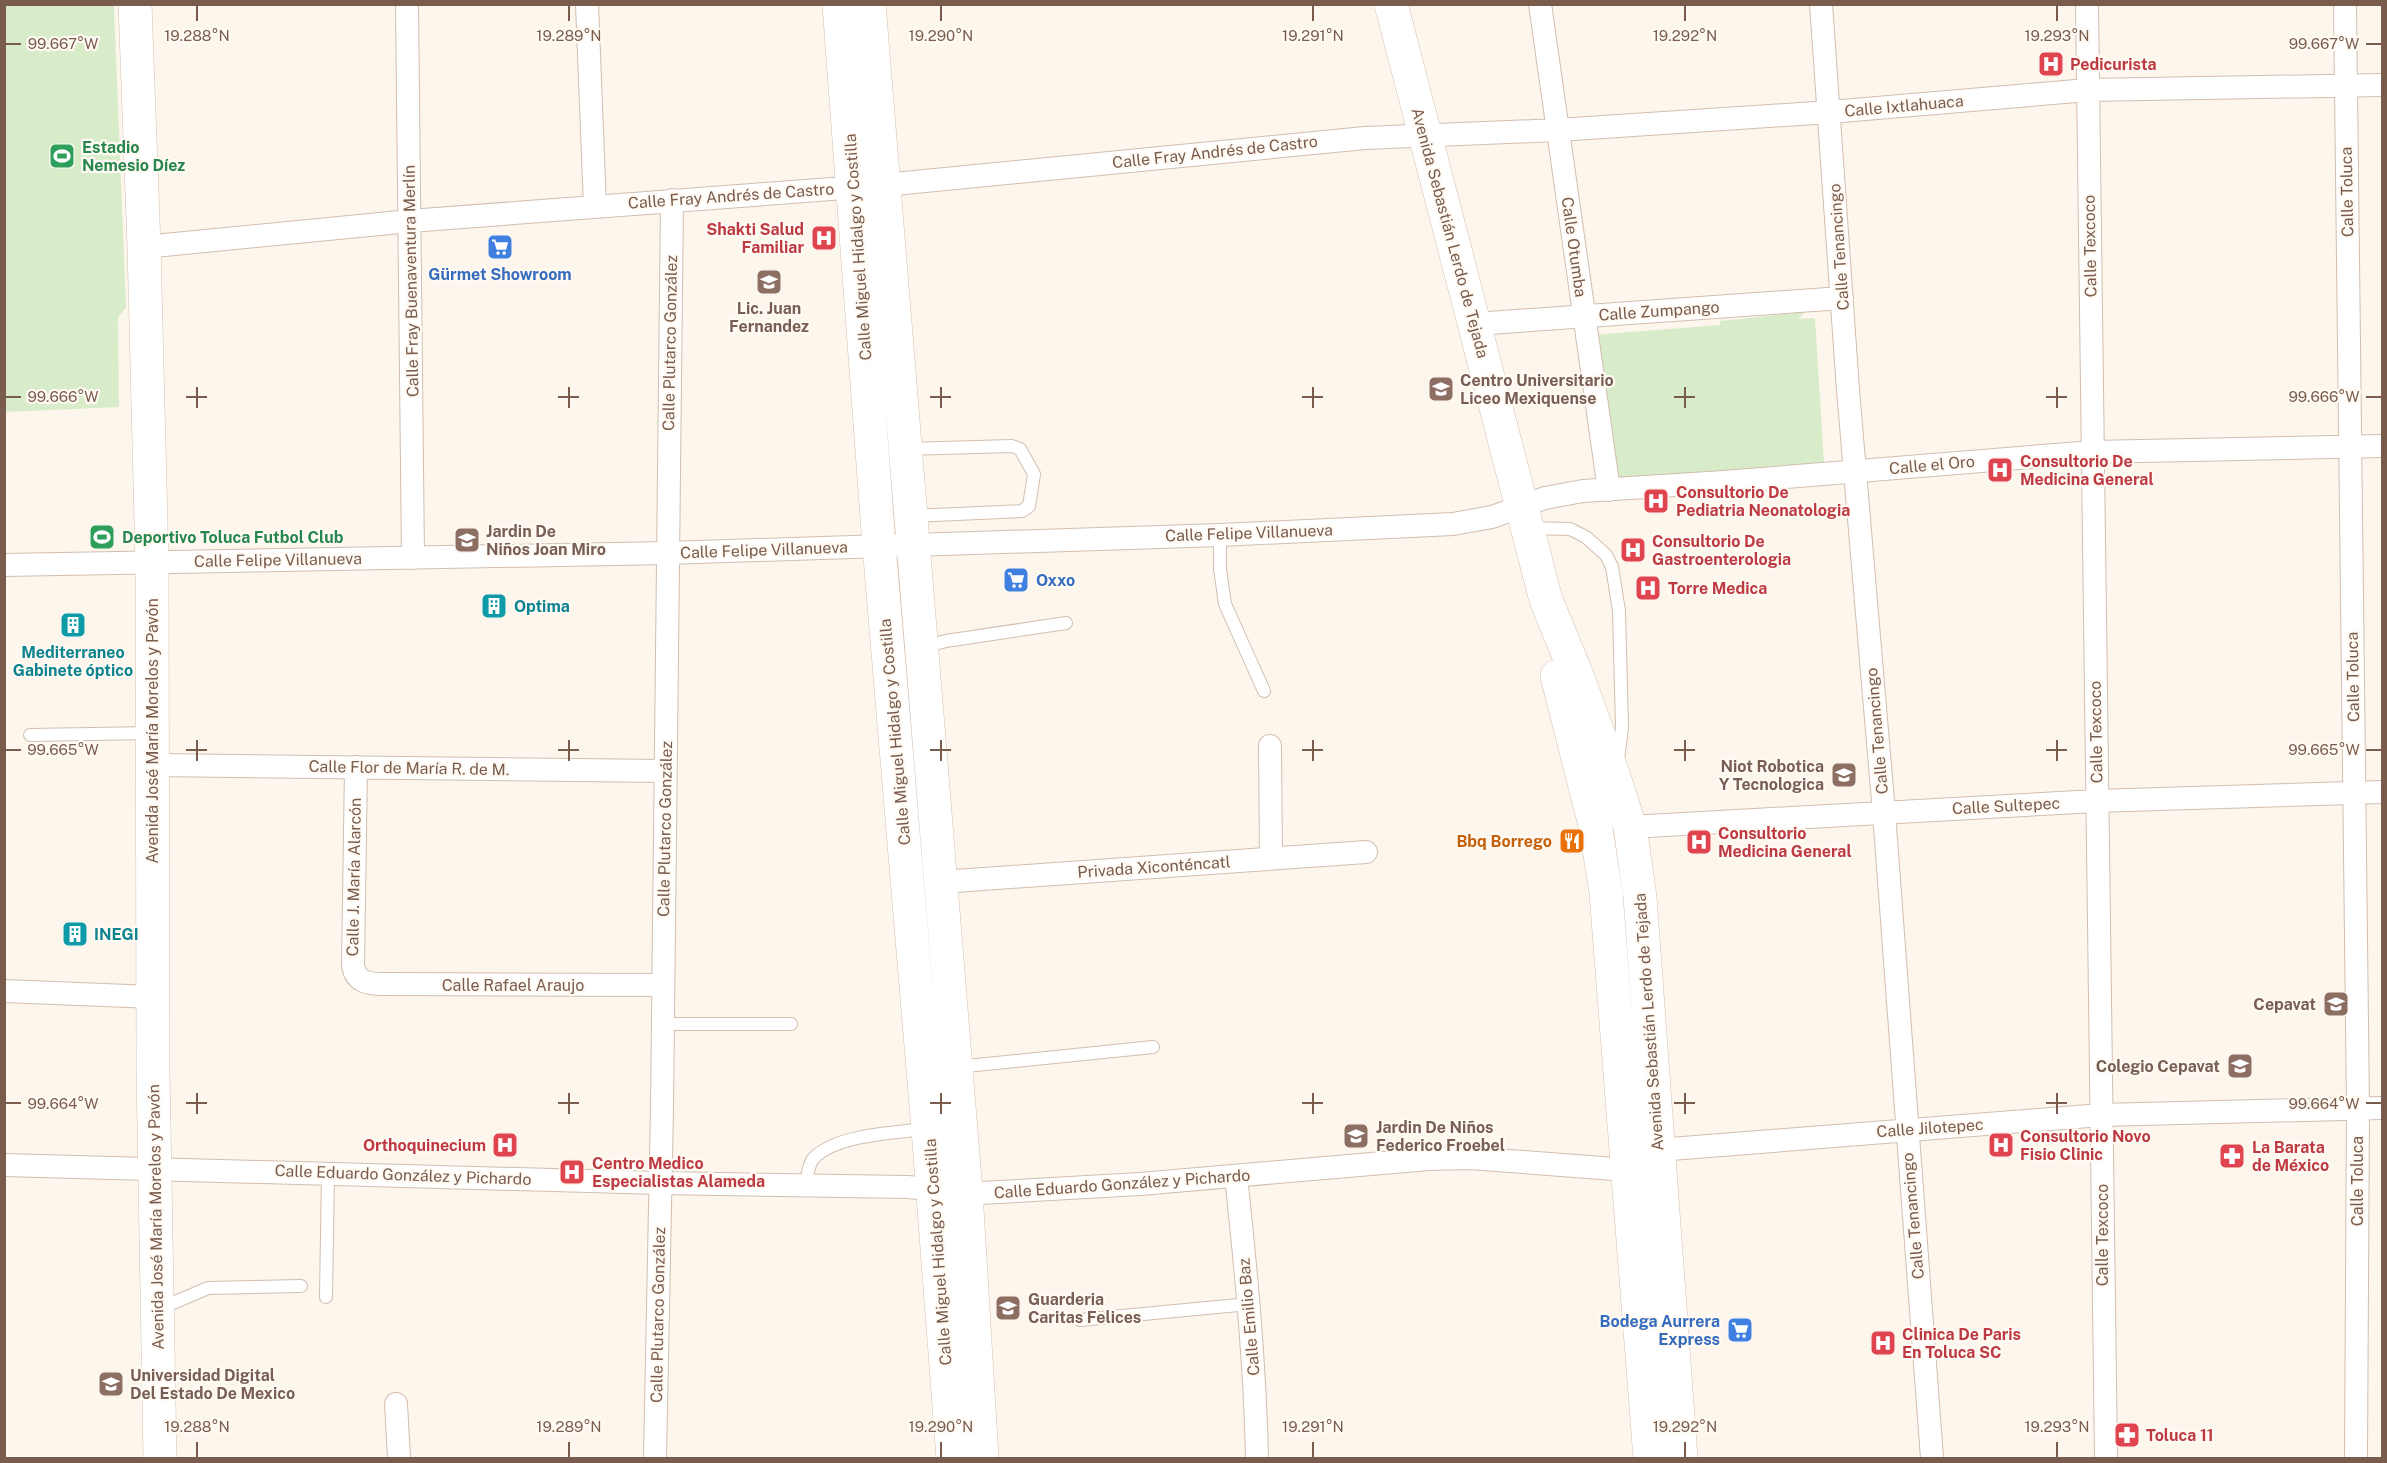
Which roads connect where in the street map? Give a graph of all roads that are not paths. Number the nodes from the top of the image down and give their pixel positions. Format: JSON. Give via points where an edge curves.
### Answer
{"nodes":[{"id":1,"x":135,"y":4,"type":"edge"},
{"id":2,"x":407,"y":4,"type":"edge"},
{"id":3,"x":587,"y":4,"type":"edge"},
{"id":4,"x":839,"y":4,"type":"edge"},
{"id":5,"x":869,"y":4,"type":"edge"},
{"id":6,"x":1391,"y":4,"type":"edge"},
{"id":7,"x":1540,"y":4,"type":"edge"},
{"id":8,"x":1821,"y":4,"type":"edge"},
{"id":9,"x":2088,"y":4,"type":"edge"},
{"id":10,"x":2345,"y":4,"type":"edge"},
{"id":11,"x":2382,"y":85,"type":"edge"},
{"id":12,"x":2346,"y":86,"type":"junction"},
{"id":13,"x":2088,"y":90,"type":"junction"},
{"id":14,"x":1830,"y":112,"type":"junction"},
{"id":15,"x":1558,"y":130,"type":"junction"},
{"id":16,"x":1425,"y":136,"type":"junction"},
{"id":17,"x":869,"y":186,"type":"junction"},
{"id":18,"x":672,"y":200,"type":"junction"},
{"id":19,"x":595,"y":207,"type":"junction"},
{"id":20,"x":410,"y":221,"type":"junction"},
{"id":21,"x":144,"y":247,"type":"junction"},
{"id":22,"x":1842,"y":298,"type":"junction"},
{"id":23,"x":1583,"y":316,"type":"junction"},
{"id":24,"x":1475,"y":324,"type":"junction"},
{"id":25,"x":2382,"y":446,"type":"edge"},
{"id":26,"x":2350,"y":447,"type":"junction"},
{"id":27,"x":906,"y":449,"type":"junction"},
{"id":28,"x":2092,"y":452,"type":"junction"},
{"id":29,"x":1854,"y":472,"type":"junction"},
{"id":30,"x":1609,"y":490,"type":"junction"},
{"id":31,"x":1523,"y":517,"type":"junction"},
{"id":32,"x":912,"y":530,"type":"junction"},
{"id":33,"x":1220,"y":535,"type":"junction"},
{"id":34,"x":879,"y":545,"type":"junction"},
{"id":35,"x":668,"y":553,"type":"junction"},
{"id":36,"x":413,"y":558,"type":"junction"},
{"id":37,"x":152,"y":563,"type":"junction"},
{"id":38,"x":4,"y":565,"type":"edge"},
{"id":39,"x":1546,"y":600,"type":"junction"},
{"id":40,"x":1066,"y":623,"type":"dead end"},
{"id":41,"x":923,"y":647,"type":"junction"},
{"id":42,"x":1264,"y":691,"type":"dead end"},
{"id":43,"x":153,"y":733,"type":"junction"},
{"id":44,"x":30,"y":735,"type":"dead end"},
{"id":45,"x":1270,"y":746,"type":"dead end"},
{"id":46,"x":153,"y":765,"type":"junction"},
{"id":47,"x":356,"y":767,"type":"junction"},
{"id":48,"x":665,"y":771,"type":"junction"},
{"id":49,"x":1614,"y":777,"type":"junction"},
{"id":50,"x":2382,"y":792,"type":"edge"},
{"id":51,"x":2354,"y":793,"type":"junction"},
{"id":52,"x":2096,"y":801,"type":"junction"},
{"id":53,"x":1884,"y":813,"type":"junction"},
{"id":54,"x":1630,"y":827,"type":"junction"},
{"id":55,"x":1366,"y":852,"type":"dead end"},
{"id":56,"x":1270,"y":858,"type":"junction"},
{"id":57,"x":941,"y":882,"type":"junction"},
{"id":58,"x":364,"y":982,"type":"joint"},
{"id":59,"x":662,"y":986,"type":"junction"},
{"id":60,"x":4,"y":991,"type":"edge"},
{"id":61,"x":153,"y":997,"type":"junction"},
{"id":62,"x":662,"y":1024,"type":"junction"},
{"id":63,"x":791,"y":1024,"type":"dead end"},
{"id":64,"x":1153,"y":1047,"type":"dead end"},
{"id":65,"x":956,"y":1067,"type":"junction"},
{"id":66,"x":2358,"y":1108,"type":"junction"},
{"id":67,"x":2382,"y":1108,"type":"edge"},
{"id":68,"x":2101,"y":1116,"type":"junction"},
{"id":69,"x":928,"y":1129,"type":"junction"},
{"id":70,"x":1906,"y":1129,"type":"junction"},
{"id":71,"x":1658,"y":1150,"type":"junction"},
{"id":72,"x":4,"y":1165,"type":"edge"},
{"id":73,"x":156,"y":1168,"type":"junction"},
{"id":74,"x":1628,"y":1170,"type":"junction"},
{"id":75,"x":328,"y":1173,"type":"junction"},
{"id":76,"x":1236,"y":1176,"type":"junction"},
{"id":77,"x":660,"y":1183,"type":"junction"},
{"id":78,"x":806,"y":1185,"type":"junction"},
{"id":79,"x":933,"y":1188,"type":"junction"},
{"id":80,"x":966,"y":1192,"type":"junction"},
{"id":81,"x":302,"y":1286,"type":"dead end"},
{"id":82,"x":326,"y":1297,"type":"dead end"},
{"id":83,"x":1249,"y":1304,"type":"junction"},
{"id":84,"x":158,"y":1310,"type":"junction"},
{"id":85,"x":1080,"y":1320,"type":"dead end"},
{"id":86,"x":396,"y":1404,"type":"dead end"},
{"id":87,"x":160,"y":1458,"type":"edge"},
{"id":88,"x":399,"y":1458,"type":"edge"},
{"id":89,"x":655,"y":1458,"type":"edge"},
{"id":90,"x":953,"y":1458,"type":"edge"},
{"id":91,"x":982,"y":1458,"type":"edge"},
{"id":92,"x":1257,"y":1458,"type":"edge"},
{"id":93,"x":1650,"y":1458,"type":"edge"},
{"id":94,"x":1680,"y":1458,"type":"edge"},
{"id":95,"x":1932,"y":1458,"type":"edge"},
{"id":96,"x":2106,"y":1458,"type":"edge"},
{"id":97,"x":2356,"y":1458,"type":"edge"}],
"edges":[{"from":1,"to":21,"type":"main road","name":"Avenida José María Morelos y Pavón"},
{"from":2,"to":20,"type":"street","name":"Calle Fray Buenaventura Merlín"},
{"from":3,"to":19,"type":"street"},
{"from":4,"to":17,"type":"main road","name":"Calle Miguel Hidalgo y Costilla"},
{"from":5,"to":17,"type":"main road","name":"Calle Miguel Hidalgo y Costilla"},
{"from":6,"to":16,"type":"main road","name":"Avenida Sebastián Lerdo de Tejada"},
{"from":7,"to":15,"type":"street","name":"Calle Otumba"},
{"from":8,"to":14,"type":"street","name":"Calle Tenancingo"},
{"from":9,"to":13,"type":"street","name":"Calle Texcoco"},
{"from":10,"to":12,"type":"street","name":"Calle Toluca"},
{"from":11,"to":12,"type":"street","name":"Calle Ixtlahuaca"},
{"from":12,"to":13,"type":"street","name":"Calle Ixtlahuaca"},
{"from":12,"to":26,"type":"street","name":"Calle Toluca"},
{"from":13,"to":14,"type":"street","name":"Calle Ixtlahuaca"},
{"from":13,"to":28,"type":"street","name":"Calle Texcoco"},
{"from":14,"to":15,"type":"street","name":"Calle Ixtlahuaca"},
{"from":14,"to":22,"type":"street","name":"Calle Tenancingo"},
{"from":15,"to":16,"type":"street","name":"Calle Ixtlahuaca"},
{"from":15,"to":23,"type":"street","name":"Calle Otumba"},
{"from":16,"to":17,"type":"street","name":"Calle Fray Andrés de Castro","via":[[1305,143]]},
{"from":16,"to":24,"type":"main road","name":"Avenida Sebastián Lerdo de Tejada"},
{"from":17,"to":18,"type":"street","name":"Calle Fray Andrés de Castro"},
{"from":17,"to":27,"type":"main road","name":"Calle Miguel Hidalgo y Costilla"},
{"from":17,"to":34,"type":"main road","name":"Calle Miguel Hidalgo y Costilla"},
{"from":18,"to":19,"type":"street","name":"Calle Fray Andrés de Castro"},
{"from":18,"to":35,"type":"street","name":"Calle Plutarco González"},
{"from":19,"to":20,"type":"street","name":"Calle Fray Andrés de Castro"},
{"from":20,"to":21,"type":"street","name":"Calle Fray Andrés de Castro"},
{"from":20,"to":36,"type":"street","name":"Calle Fray Buenaventura Merlín"},
{"from":21,"to":37,"type":"main road","name":"Avenida José María Morelos y Pavón"},
{"from":22,"to":23,"type":"street","name":"Calle Zumpango"},
{"from":22,"to":29,"type":"street","name":"Calle Tenancingo"},
{"from":23,"to":24,"type":"street","name":"Calle Zumpango"},
{"from":23,"to":30,"type":"street","name":"Calle Otumba"},
{"from":24,"to":31,"type":"main road","name":"Avenida Sebastián Lerdo de Tejada"},
{"from":25,"to":26,"type":"street","name":"Calle el Oro"},
{"from":26,"to":28,"type":"street","name":"Calle el Oro"},
{"from":26,"to":51,"type":"street","name":"Calle Toluca"},
{"from":27,"to":32,"type":"main road","name":"Calle Miguel Hidalgo y Costilla"},
{"from":27,"to":32,"type":"lane","via":[[1012,446],[1020,449],[1034,474],[1029,506],[1022,511]]},
{"from":28,"to":29,"type":"street","name":"Calle el Oro"},
{"from":28,"to":52,"type":"street","name":"Calle Texcoco"},
{"from":29,"to":30,"type":"street","name":"Calle el Oro"},
{"from":29,"to":53,"type":"street","name":"Calle Tenancingo"},
{"from":30,"to":31,"type":"street","name":"Calle el Oro","via":[[1563,494]]},
{"from":31,"to":33,"type":"street","name":"Calle Felipe Villanueva"},
{"from":31,"to":39,"type":"main road","name":"Avenida Sebastián Lerdo de Tejada"},
{"from":31,"to":49,"type":"lane","via":[[1570,530],[1597,545],[1612,567],[1619,611],[1622,727]]},
{"from":32,"to":33,"type":"street","name":"Calle Felipe Villanueva"},
{"from":32,"to":34,"type":"street","name":"Calle Felipe Villanueva"},
{"from":32,"to":41,"type":"main road","name":"Calle Miguel Hidalgo y Costilla"},
{"from":33,"to":42,"type":"lane","via":[[1225,604]]},
{"from":34,"to":35,"type":"street","name":"Calle Felipe Villanueva"},
{"from":34,"to":69,"type":"main road","name":"Calle Miguel Hidalgo y Costilla"},
{"from":35,"to":36,"type":"street","name":"Calle Felipe Villanueva"},
{"from":35,"to":48,"type":"street","name":"Calle Plutarco González"},
{"from":36,"to":37,"type":"street","name":"Calle Felipe Villanueva"},
{"from":37,"to":38,"type":"street","name":"Calle Felipe Villanueva"},
{"from":37,"to":43,"type":"main road","name":"Avenida José María Morelos y Pavón"},
{"from":39,"to":49,"type":"main road","name":"Avenida Sebastián Lerdo de Tejada"},
{"from":39,"to":74,"type":"main road","name":"Avenida Sebastián Lerdo de Tejada","via":[[1560,692],[1602,858]]},
{"from":40,"to":41,"type":"lane"},
{"from":41,"to":57,"type":"main road","name":"Calle Miguel Hidalgo y Costilla"},
{"from":43,"to":44,"type":"lane"},
{"from":43,"to":46,"type":"main road","name":"Avenida José María Morelos y Pavón"},
{"from":45,"to":56,"type":"street"},
{"from":46,"to":47,"type":"street","name":"Calle Flor de María R. de M."},
{"from":46,"to":61,"type":"main road","name":"Avenida José María Morelos y Pavón"},
{"from":47,"to":48,"type":"street","name":"Calle Flor de María R. de M."},
{"from":47,"to":58,"type":"street","name":"Calle J. María Alarcón","via":[[353,966]]},
{"from":48,"to":59,"type":"street","name":"Calle Plutarco González"},
{"from":49,"to":54,"type":"main road","name":"Avenida Sebastián Lerdo de Tejada"},
{"from":50,"to":51,"type":"street","name":"Calle Sultepec"},
{"from":51,"to":52,"type":"street","name":"Calle Sultepec"},
{"from":51,"to":66,"type":"street","name":"Calle Toluca"},
{"from":52,"to":53,"type":"street","name":"Calle Sultepec"},
{"from":52,"to":68,"type":"street","name":"Calle Texcoco"},
{"from":53,"to":54,"type":"street","name":"Calle Sultepec"},
{"from":53,"to":70,"type":"street","name":"Calle Tenancingo"},
{"from":54,"to":71,"type":"main road","name":"Avenida Sebastián Lerdo de Tejada","via":[[1640,897]]},
{"from":55,"to":56,"type":"street","name":"Privada Xiconténcatl"},
{"from":56,"to":57,"type":"street","name":"Privada Xiconténcatl"},
{"from":57,"to":65,"type":"main road","name":"Calle Miguel Hidalgo y Costilla"},
{"from":58,"to":59,"type":"street","name":"Calle Rafael Araujo"},
{"from":59,"to":62,"type":"street","name":"Calle Plutarco González"},
{"from":60,"to":61,"type":"street"},
{"from":61,"to":73,"type":"main road","name":"Avenida José María Morelos y Pavón"},
{"from":62,"to":63,"type":"lane"},
{"from":62,"to":77,"type":"street","name":"Calle Plutarco González"},
{"from":64,"to":65,"type":"lane"},
{"from":65,"to":80,"type":"main road","name":"Calle Miguel Hidalgo y Costilla"},
{"from":66,"to":67,"type":"street","name":"Calle Jilotepec"},
{"from":66,"to":68,"type":"street","name":"Calle Jilotepec"},
{"from":66,"to":97,"type":"street","name":"Calle Toluca"},
{"from":68,"to":70,"type":"street","name":"Calle Jilotepec"},
{"from":68,"to":96,"type":"street","name":"Calle Texcoco"},
{"from":69,"to":78,"type":"lane","via":[[830,1146],[812,1160]]},
{"from":69,"to":79,"type":"main road","name":"Calle Miguel Hidalgo y Costilla"},
{"from":70,"to":71,"type":"street","name":"Calle Jilotepec"},
{"from":70,"to":95,"type":"street","name":"Calle Tenancingo"},
{"from":71,"to":94,"type":"main road","name":"Avenida Sebastián Lerdo de Tejada"},
{"from":72,"to":73,"type":"street","name":"Calle Eduardo González y Pichardo"},
{"from":73,"to":75,"type":"street","name":"Calle Eduardo González y Pichardo"},
{"from":73,"to":84,"type":"main road","name":"Avenida José María Morelos y Pavón"},
{"from":74,"to":76,"type":"street","name":"Calle Eduardo González y Pichardo","via":[[1470,1158]]},
{"from":74,"to":93,"type":"main road","name":"Avenida Sebastián Lerdo de Tejada"},
{"from":75,"to":77,"type":"street","name":"Calle Eduardo González y Pichardo"},
{"from":75,"to":82,"type":"lane"},
{"from":76,"to":80,"type":"street","name":"Calle Eduardo González y Pichardo","via":[[1054,1191]]},
{"from":76,"to":83,"type":"street","name":"Calle Emilio Baz"},
{"from":77,"to":78,"type":"street","name":"Calle Eduardo González y Pichardo"},
{"from":77,"to":89,"type":"street","name":"Calle Plutarco González"},
{"from":78,"to":79,"type":"street","name":"Calle Eduardo González y Pichardo"},
{"from":79,"to":80,"type":"street","name":"Calle Eduardo González y Pichardo"},
{"from":79,"to":90,"type":"main road","name":"Calle Miguel Hidalgo y Costilla"},
{"from":80,"to":91,"type":"main road","name":"Calle Miguel Hidalgo y Costilla"},
{"from":81,"to":84,"type":"lane","via":[[208,1288]]},
{"from":83,"to":85,"type":"lane"},
{"from":83,"to":92,"type":"street","name":"Calle Emilio Baz"},
{"from":84,"to":87,"type":"main road","name":"Avenida José María Morelos y Pavón"},
{"from":86,"to":88,"type":"street"}]}
